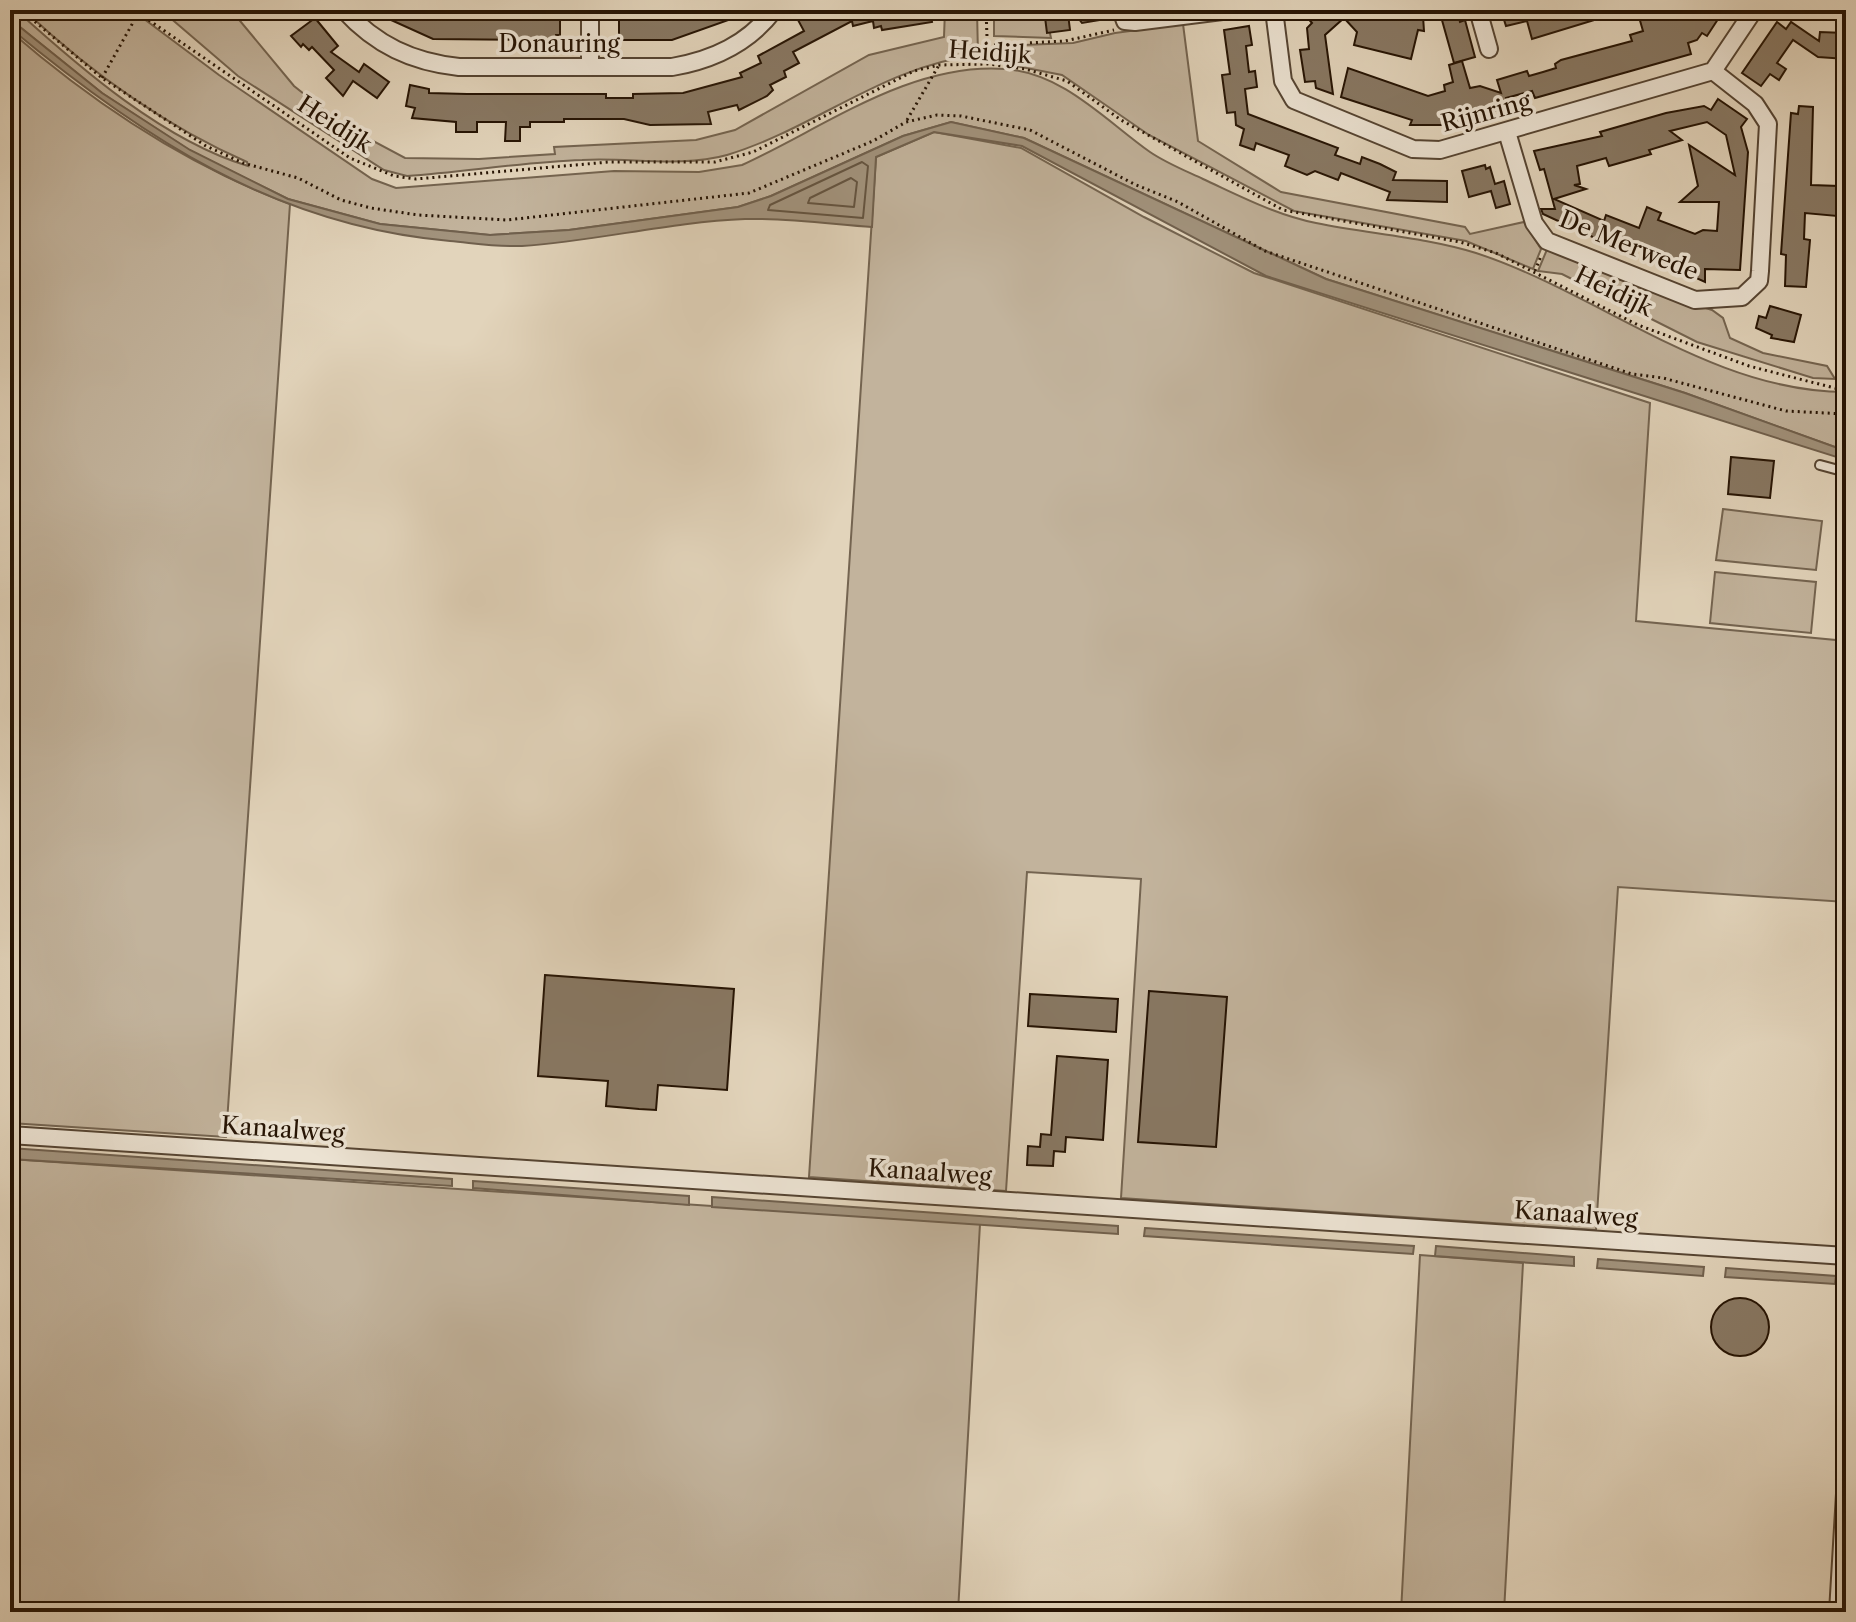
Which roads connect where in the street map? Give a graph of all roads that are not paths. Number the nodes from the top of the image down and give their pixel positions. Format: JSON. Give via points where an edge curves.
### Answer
{"nodes":[{"id":1,"x":344,"y":10,"type":"edge"},
{"id":2,"x":590,"y":10,"type":"edge"},
{"id":3,"x":774,"y":10,"type":"edge"},
{"id":4,"x":1230,"y":10,"type":"edge"},
{"id":5,"x":1274,"y":10,"type":"edge"},
{"id":6,"x":1478,"y":10,"type":"edge"},
{"id":7,"x":1754,"y":10,"type":"edge"},
{"id":8,"x":1123,"y":16,"type":"edge"},
{"id":9,"x":1489,"y":49,"type":"dead end"},
{"id":10,"x":590,"y":66,"type":"junction"},
{"id":11,"x":1713,"y":71,"type":"junction"},
{"id":12,"x":1507,"y":132,"type":"junction"},
{"id":13,"x":1820,"y":465,"type":"dead end"},
{"id":14,"x":1846,"y":472,"type":"edge"},
{"id":15,"x":10,"y":1135,"type":"edge"},
{"id":16,"x":1846,"y":1256,"type":"edge"},
{"id":17,"x":1846,"y":1477,"type":"edge"},
{"id":18,"x":1838,"y":1612,"type":"edge"}],
"edges":[{"from":1,"to":10,"type":"street","name":"Donauring","via":[[382,43],[431,64]]},
{"from":2,"to":10,"type":"street"},
{"from":3,"to":10,"type":"street","name":"Donauring","via":[[731,49],[699,63]]},
{"from":4,"to":8,"type":"street"},
{"from":5,"to":12,"type":"street","name":"Rijnring","via":[[1283,81],[1294,100],[1308,109],[1428,151]]},
{"from":6,"to":9,"type":"street"},
{"from":7,"to":11,"type":"street"},
{"from":11,"to":12,"type":"street","name":"Rijnring"},
{"from":11,"to":12,"type":"street","name":"De Merwede","via":[[1755,104],[1769,131],[1759,281],[1742,297],[1695,300],[1547,241],[1534,223]]},
{"from":13,"to":14,"type":"lane"},
{"from":15,"to":16,"type":"street","name":"Kanaalweg"},
{"from":17,"to":18,"type":"street"}]}
